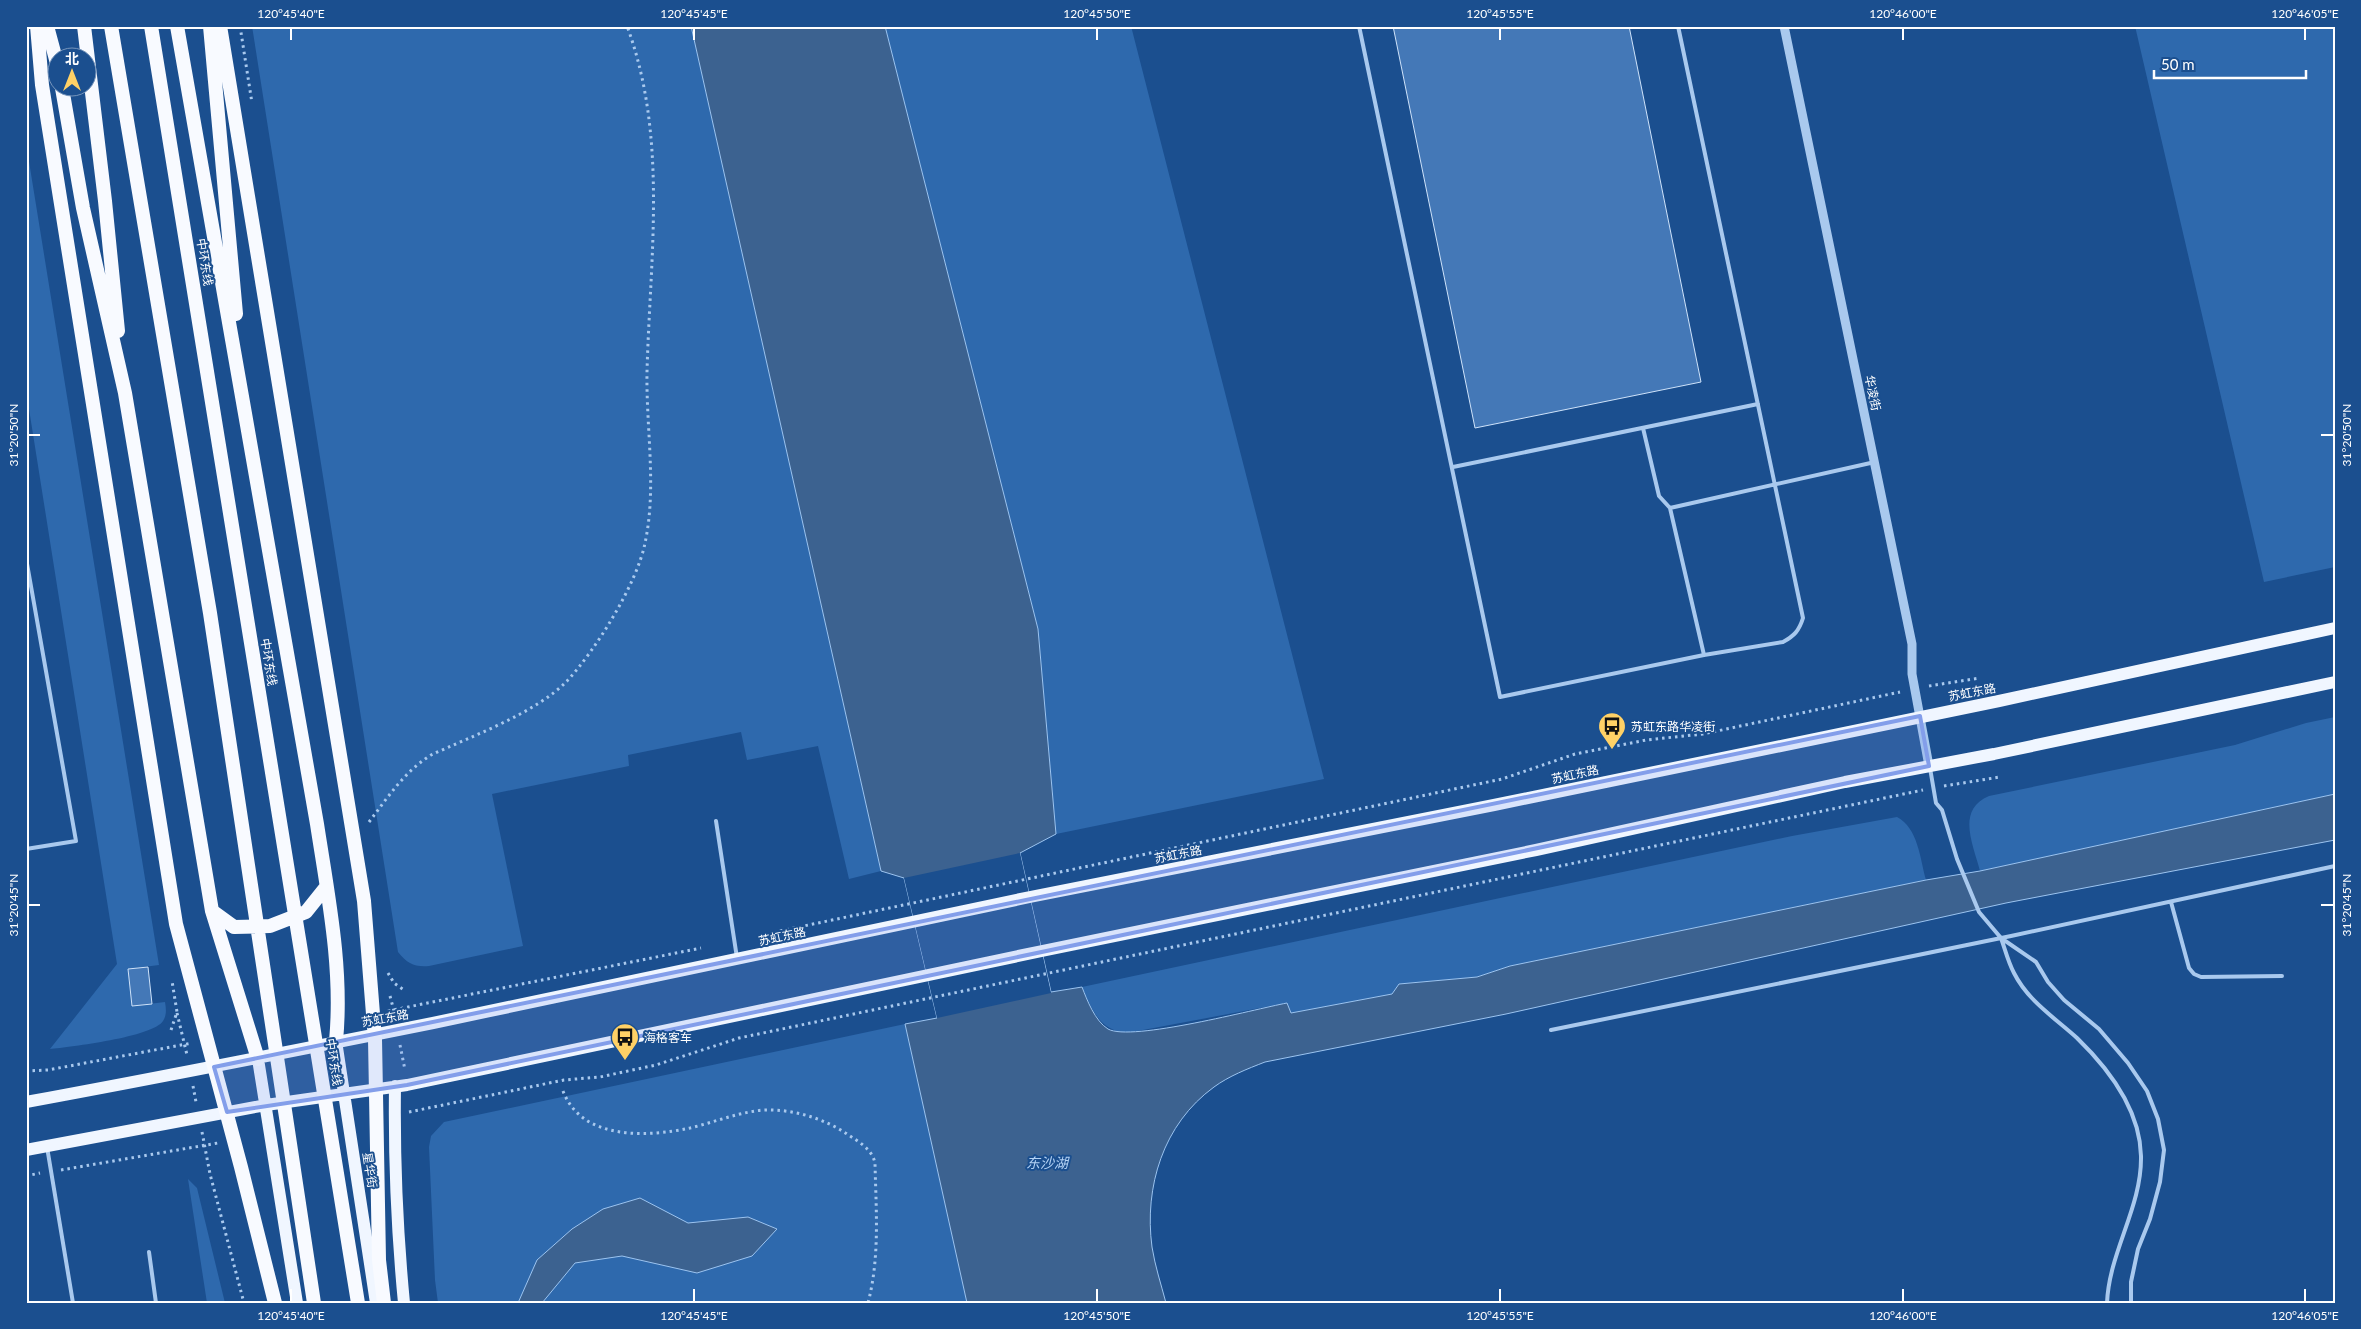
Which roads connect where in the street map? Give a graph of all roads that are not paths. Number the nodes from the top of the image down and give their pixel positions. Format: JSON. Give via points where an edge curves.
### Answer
{"nodes":[{"id":1,"x":37,"y":26,"type":"edge"},
{"id":2,"x":47,"y":26,"type":"edge"},
{"id":3,"x":84,"y":26,"type":"edge"},
{"id":4,"x":111,"y":26,"type":"edge"},
{"id":5,"x":151,"y":26,"type":"edge"},
{"id":6,"x":177,"y":26,"type":"edge"},
{"id":7,"x":210,"y":26,"type":"edge"},
{"id":8,"x":220,"y":26,"type":"edge"},
{"id":9,"x":1359,"y":26,"type":"edge"},
{"id":10,"x":1678,"y":26,"type":"edge"},
{"id":11,"x":1784,"y":26,"type":"edge"},
{"id":12,"x":53,"y":48,"type":"edge"},
{"id":13,"x":64,"y":98,"type":"edge"},
{"id":14,"x":242,"y":392,"type":"junction"},
{"id":15,"x":125,"y":394,"type":"junction"},
{"id":16,"x":1758,"y":404,"type":"junction"},
{"id":17,"x":1643,"y":428,"type":"junction"},
{"id":18,"x":1875,"y":462,"type":"junction"},
{"id":19,"x":1453,"y":468,"type":"junction"},
{"id":20,"x":1774,"y":483,"type":"junction"},
{"id":21,"x":1670,"y":508,"type":"junction"},
{"id":22,"x":26,"y":558,"type":"edge"},
{"id":23,"x":2335,"y":628,"type":"edge"},
{"id":24,"x":1704,"y":655,"type":"junction"},
{"id":25,"x":2335,"y":682,"type":"edge"},
{"id":26,"x":1920,"y":716,"type":"junction"},
{"id":27,"x":1929,"y":766,"type":"junction"},
{"id":28,"x":716,"y":821,"type":"dead end"},
{"id":29,"x":26,"y":849,"type":"edge"},
{"id":30,"x":2335,"y":866,"type":"edge"},
{"id":31,"x":326,"y":887,"type":"junction"},
{"id":32,"x":2171,"y":902,"type":"junction"},
{"id":33,"x":212,"y":911,"type":"junction"},
{"id":34,"x":2001,"y":938,"type":"junction"},
{"id":35,"x":738,"y":960,"type":"junction"},
{"id":36,"x":2282,"y":976,"type":"dead end"},
{"id":37,"x":1551,"y":1030,"type":"dead end"},
{"id":38,"x":336,"y":1041,"type":"junction"},
{"id":39,"x":258,"y":1059,"type":"junction"},
{"id":40,"x":395,"y":1086,"type":"junction"},
{"id":41,"x":343,"y":1094,"type":"junction"},
{"id":42,"x":26,"y":1102,"type":"edge"},
{"id":43,"x":266,"y":1105,"type":"junction"},
{"id":44,"x":47,"y":1146,"type":"junction"},
{"id":45,"x":26,"y":1150,"type":"edge"},
{"id":46,"x":149,"y":1252,"type":"dead end"},
{"id":47,"x":73,"y":1303,"type":"edge"},
{"id":48,"x":156,"y":1303,"type":"edge"},
{"id":49,"x":275,"y":1303,"type":"edge"},
{"id":50,"x":296,"y":1303,"type":"edge"},
{"id":51,"x":314,"y":1303,"type":"edge"},
{"id":52,"x":358,"y":1303,"type":"edge"},
{"id":53,"x":376,"y":1303,"type":"edge"},
{"id":54,"x":384,"y":1303,"type":"edge"},
{"id":55,"x":404,"y":1303,"type":"edge"},
{"id":56,"x":2107,"y":1303,"type":"edge"},
{"id":57,"x":2131,"y":1303,"type":"edge"}],
"edges":[{"from":1,"to":49,"type":"highway","via":[[42,84],[178,932]]},
{"from":2,"to":12,"type":"highway"},
{"from":3,"to":15,"type":"highway"},
{"from":4,"to":51,"type":"highway","via":[[210,613]]},
{"from":5,"to":52,"type":"highway","name":"中环东线"},
{"from":6,"to":14,"type":"highway"},
{"from":7,"to":14,"type":"highway"},
{"from":8,"to":54,"type":"highway","via":[[364,902],[374,996],[379,1260]]},
{"from":9,"to":19,"type":"lane"},
{"from":10,"to":16,"type":"lane"},
{"from":11,"to":18,"type":"street","name":"华凌街"},
{"from":13,"to":15,"type":"highway","via":[[83,208]]},
{"from":14,"to":31,"type":"highway"},
{"from":15,"to":33,"type":"highway"},
{"from":16,"to":17,"type":"lane"},
{"from":16,"to":20,"type":"lane"},
{"from":17,"to":19,"type":"lane"},
{"from":17,"to":21,"type":"lane","via":[[1659,496]]},
{"from":18,"to":20,"type":"lane"},
{"from":18,"to":26,"type":"street","name":"华凌街","via":[[1912,644],[1914,689]]},
{"from":19,"to":24,"type":"lane","via":[[1500,697]]},
{"from":20,"to":21,"type":"lane"},
{"from":20,"to":24,"type":"lane","via":[[1803,618],[1800,629],[1783,642]]},
{"from":21,"to":24,"type":"lane"},
{"from":22,"to":29,"type":"lane","via":[[76,841]]},
{"from":23,"to":26,"type":"main road","name":"苏虹东路"},
{"from":25,"to":27,"type":"main road"},
{"from":26,"to":27,"type":"street","name":"华凌街"},
{"from":26,"to":35,"type":"main road","name":"苏虹东路","via":[[1030,897]]},
{"from":27,"to":34,"type":"lane","via":[[1936,803],[1942,810],[1979,912]]},
{"from":27,"to":40,"type":"main road","via":[[729,1019]]},
{"from":28,"to":35,"type":"lane"},
{"from":30,"to":32,"type":"lane"},
{"from":31,"to":33,"type":"highway","via":[[306,912],[270,926],[234,927]]},
{"from":31,"to":38,"type":"highway","via":[[339,1002]]},
{"from":32,"to":34,"type":"lane"},
{"from":32,"to":36,"type":"lane","via":[[2189,968],[2194,974],[2201,977]]},
{"from":33,"to":39,"type":"highway"},
{"from":34,"to":37,"type":"lane"},
{"from":34,"to":56,"type":"lane","via":[[2014,974],[2050,1016],[2077,1038],[2104,1068],[2124,1096],[2135,1124],[2141,1155],[2137,1187],[2115,1254]]},
{"from":34,"to":57,"type":"lane","via":[[2036,962],[2064,1000],[2099,1029],[2147,1091],[2158,1119],[2164,1150],[2160,1182],[2138,1249],[2131,1282]]},
{"from":35,"to":38,"type":"main road","name":"苏虹东路"},
{"from":38,"to":39,"type":"main road","name":"苏虹东路"},
{"from":38,"to":41,"type":"main road","name":"星华街"},
{"from":39,"to":42,"type":"main road","name":"苏虹东路"},
{"from":39,"to":43,"type":"main road"},
{"from":40,"to":41,"type":"main road"},
{"from":40,"to":55,"type":"main road","via":[[397,1230]]},
{"from":41,"to":43,"type":"main road"},
{"from":41,"to":53,"type":"main road","name":"星华街"},
{"from":43,"to":44,"type":"main road"},
{"from":43,"to":50,"type":"main road"},
{"from":44,"to":45,"type":"main road"},
{"from":44,"to":47,"type":"lane"},
{"from":46,"to":48,"type":"lane"}]}
